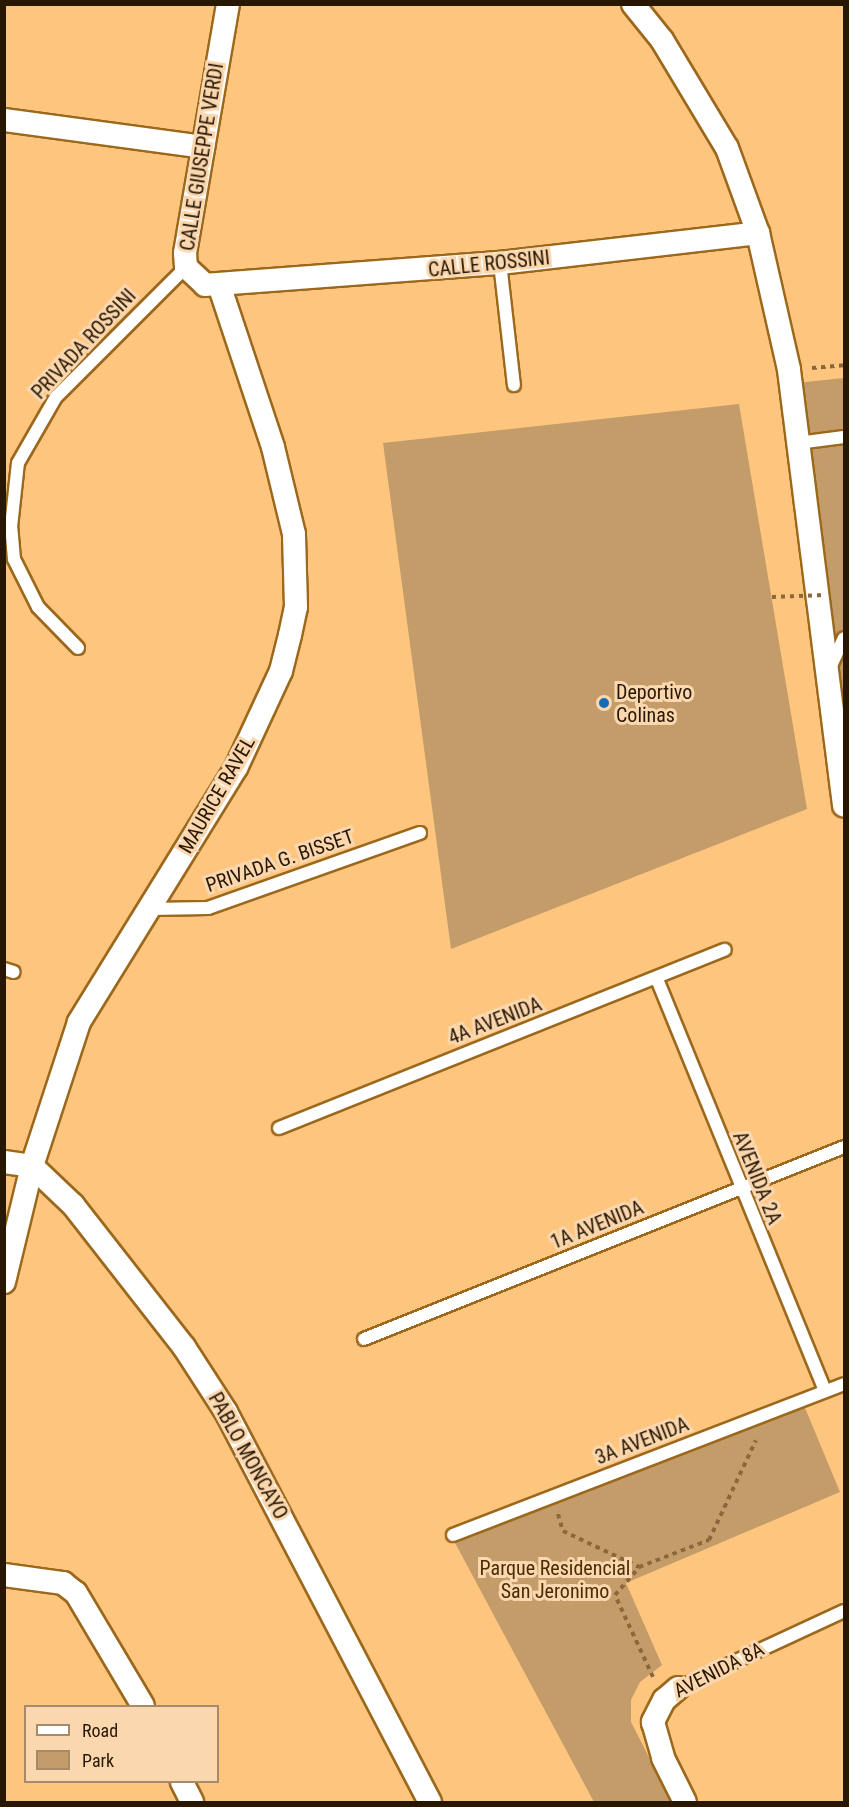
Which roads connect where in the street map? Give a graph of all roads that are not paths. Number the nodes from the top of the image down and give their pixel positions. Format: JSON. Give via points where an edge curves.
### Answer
{"nodes":[{"id":1,"x":228,"y":4,"type":"edge"},
{"id":2,"x":633,"y":4,"type":"edge"},
{"id":3,"x":4,"y":120,"type":"edge"},
{"id":4,"x":203,"y":147,"type":"junction"},
{"id":5,"x":758,"y":233,"type":"junction"},
{"id":6,"x":500,"y":263,"type":"junction"},
{"id":7,"x":186,"y":267,"type":"junction"},
{"id":8,"x":220,"y":288,"type":"junction"},
{"id":9,"x":514,"y":385,"type":"dead end"},
{"id":10,"x":844,"y":437,"type":"edge"},
{"id":11,"x":798,"y":442,"type":"junction"},
{"id":12,"x":844,"y":638,"type":"edge"},
{"id":13,"x":78,"y":648,"type":"dead end"},
{"id":14,"x":827,"y":674,"type":"junction"},
{"id":15,"x":844,"y":806,"type":"edge"},
{"id":16,"x":420,"y":833,"type":"dead end"},
{"id":17,"x":150,"y":909,"type":"junction"},
{"id":18,"x":725,"y":950,"type":"dead end"},
{"id":19,"x":657,"y":979,"type":"junction"},
{"id":20,"x":279,"y":1128,"type":"dead end"},
{"id":21,"x":844,"y":1147,"type":"edge"},
{"id":22,"x":4,"y":1162,"type":"edge"},
{"id":23,"x":32,"y":1166,"type":"junction"},
{"id":24,"x":740,"y":1188,"type":"junction"},
{"id":25,"x":4,"y":1282,"type":"edge"},
{"id":26,"x":364,"y":1339,"type":"dead end"},
{"id":27,"x":844,"y":1384,"type":"edge"},
{"id":28,"x":825,"y":1391,"type":"junction"},
{"id":29,"x":453,"y":1535,"type":"dead end"},
{"id":30,"x":4,"y":1575,"type":"edge"},
{"id":31,"x":844,"y":1611,"type":"edge"},
{"id":32,"x":671,"y":1694,"type":"joint"},
{"id":33,"x":142,"y":1705,"type":"edge"},
{"id":34,"x":182,"y":1783,"type":"edge"},
{"id":35,"x":192,"y":1803,"type":"edge"},
{"id":36,"x":430,"y":1803,"type":"edge"},
{"id":37,"x":685,"y":1803,"type":"edge"}],
"edges":[{"from":1,"to":4,"type":"street","name":"CALLE GIUSEPPE VERDI"},
{"from":2,"to":5,"type":"street","via":[[662,40],[727,148]]},
{"from":3,"to":4,"type":"street"},
{"from":4,"to":7,"type":"street","name":"CALLE GIUSEPPE VERDI"},
{"from":5,"to":6,"type":"street","name":"CALLE ROSSINI"},
{"from":5,"to":11,"type":"street","via":[[789,370]]},
{"from":6,"to":8,"type":"street","name":"CALLE ROSSINI"},
{"from":6,"to":9,"type":"lane"},
{"from":7,"to":8,"type":"street","name":"CALLE GIUSEPPE VERDI","via":[[193,278]]},
{"from":7,"to":13,"type":"lane","name":"PRIVADA ROSSINI","via":[[56,397],[18,463],[11,527],[14,559],[38,607]]},
{"from":8,"to":17,"type":"street","name":"MAURICE RAVEL","via":[[273,447],[291,523],[296,607],[280,670],[256,726]]},
{"from":10,"to":11,"type":"lane"},
{"from":11,"to":14,"type":"street"},
{"from":12,"to":14,"type":"lane"},
{"from":14,"to":15,"type":"street"},
{"from":16,"to":17,"type":"lane","name":"PRIVADA G. BISSET","via":[[208,908]]},
{"from":17,"to":23,"type":"street","name":"MAURICE RAVEL","via":[[79,1022]]},
{"from":18,"to":19,"type":"lane","name":"4A AVENIDA"},
{"from":19,"to":20,"type":"lane","name":"4A AVENIDA"},
{"from":19,"to":24,"type":"lane","name":"AVENIDA 2A"},
{"from":21,"to":24,"type":"lane","name":"1A AVENIDA"},
{"from":22,"to":23,"type":"street"},
{"from":23,"to":25,"type":"street","name":"MAURICE RAVEL"},
{"from":23,"to":36,"type":"street","name":"PABLO MONCAYO","via":[[74,1205],[135,1279],[226,1412]]},
{"from":24,"to":26,"type":"lane","name":"1A AVENIDA"},
{"from":24,"to":28,"type":"lane","name":"AVENIDA 2A"},
{"from":27,"to":28,"type":"lane","name":"3A AVENIDA"},
{"from":28,"to":29,"type":"lane","name":"3A AVENIDA"},
{"from":30,"to":33,"type":"street","via":[[63,1583],[76,1593]]},
{"from":31,"to":32,"type":"lane","name":"AVENIDA 8A"},
{"from":32,"to":37,"type":"street","name":"AVENIDA 8A","via":[[656,1712],[654,1735]]},
{"from":34,"to":35,"type":"street"}]}
